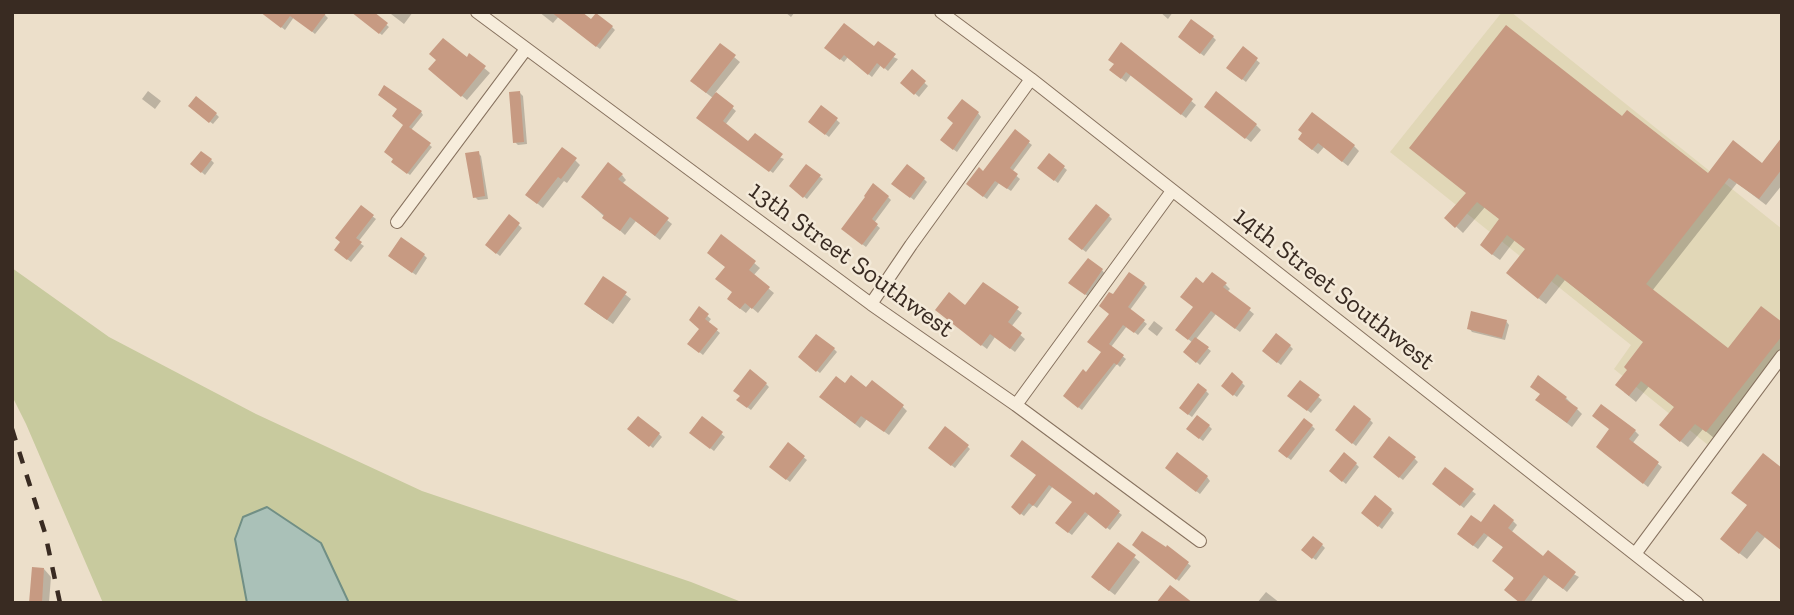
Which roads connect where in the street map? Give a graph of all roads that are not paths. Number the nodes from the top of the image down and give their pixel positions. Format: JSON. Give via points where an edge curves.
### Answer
{"nodes":[{"id":1,"x":478,"y":12,"type":"edge"},
{"id":2,"x":942,"y":12,"type":"edge"},
{"id":3,"x":526,"y":49,"type":"junction"},
{"id":4,"x":1031,"y":79,"type":"junction"},
{"id":5,"x":1172,"y":191,"type":"junction"},
{"id":6,"x":397,"y":222,"type":"dead end"},
{"id":7,"x":871,"y":304,"type":"junction"},
{"id":8,"x":1782,"y":356,"type":"edge"},
{"id":9,"x":1016,"y":405,"type":"junction"},
{"id":10,"x":1200,"y":541,"type":"dead end"},
{"id":11,"x":1635,"y":554,"type":"junction"},
{"id":12,"x":1697,"y":603,"type":"edge"}],
"edges":[{"from":1,"to":3,"type":"street","name":"13th Street Southwest"},
{"from":2,"to":4,"type":"street","name":"14th Street Southwest"},
{"from":3,"to":6,"type":"street"},
{"from":3,"to":7,"type":"street","name":"13th Street Southwest"},
{"from":4,"to":5,"type":"street","name":"14th Street Southwest"},
{"from":4,"to":7,"type":"street"},
{"from":5,"to":9,"type":"street"},
{"from":5,"to":11,"type":"street","name":"14th Street Southwest"},
{"from":7,"to":9,"type":"street","name":"13th Street Southwest"},
{"from":8,"to":11,"type":"street"},
{"from":9,"to":10,"type":"street","name":"13th Street Southwest"},
{"from":11,"to":12,"type":"street","name":"14th Street Southwest"}]}
